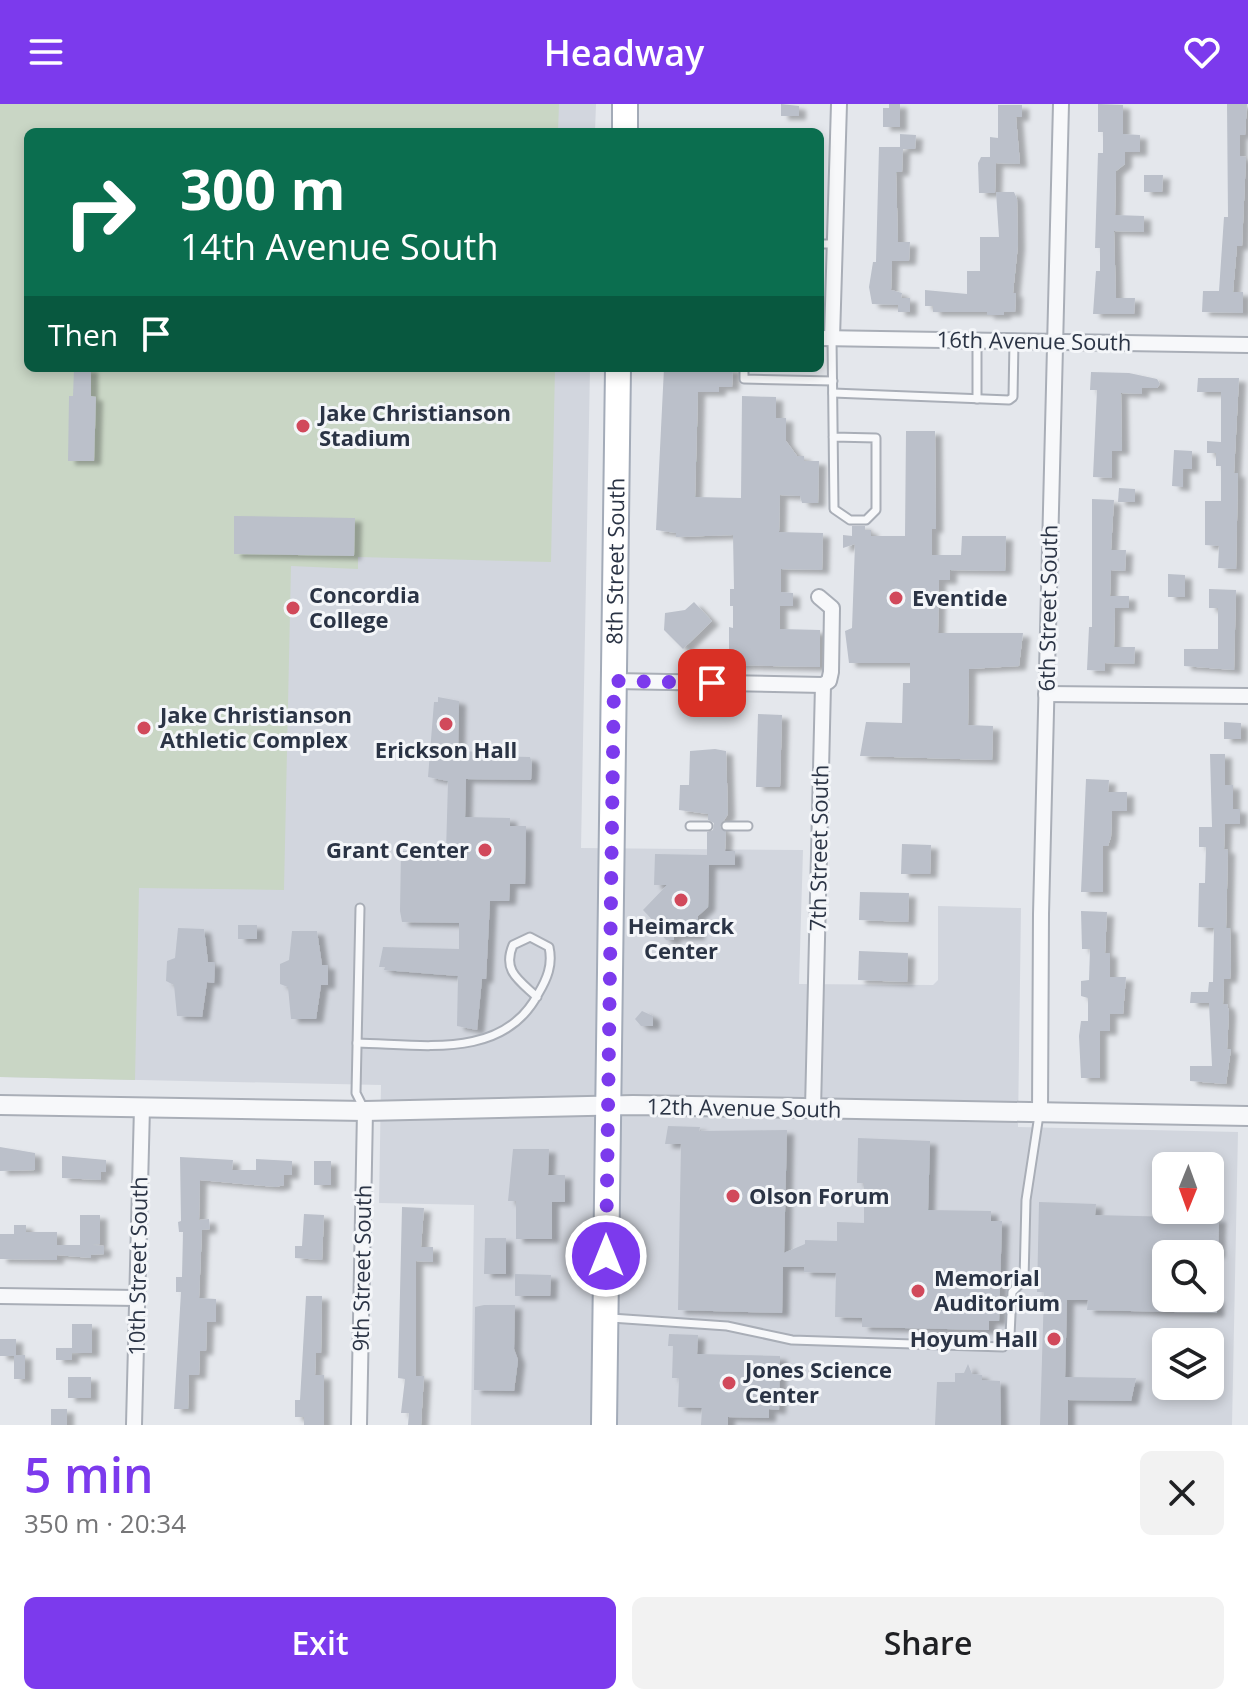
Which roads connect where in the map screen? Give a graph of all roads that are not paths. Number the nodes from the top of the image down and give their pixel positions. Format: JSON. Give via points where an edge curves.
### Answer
{"nodes":[{"id":1,"x":625,"y":104,"type":"edge"},
{"id":2,"x":839,"y":104,"type":"edge"},
{"id":3,"x":1061,"y":104,"type":"edge"},
{"id":4,"x":625,"y":128,"type":"edge"},
{"id":5,"x":828,"y":244,"type":"edge"},
{"id":6,"x":826,"y":338,"type":"edge"},
{"id":7,"x":977,"y":341,"type":"junction"},
{"id":8,"x":1014,"y":341,"type":"junction"},
{"id":9,"x":1054,"y":342,"type":"junction"},
{"id":10,"x":1248,"y":345,"type":"edge"},
{"id":11,"x":618,"y":372,"type":"edge"},
{"id":12,"x":744,"y":372,"type":"edge"},
{"id":13,"x":833,"y":381,"type":"junction"},
{"id":14,"x":833,"y":393,"type":"junction"},
{"id":15,"x":977,"y":399,"type":"junction"},
{"id":16,"x":833,"y":437,"type":"junction"},
{"id":17,"x":819,"y":597,"type":"dead end"},
{"id":18,"x":614,"y":681,"type":"junction"},
{"id":19,"x":823,"y":685,"type":"junction"},
{"id":20,"x":1046,"y":694,"type":"junction"},
{"id":21,"x":1248,"y":696,"type":"edge"},
{"id":22,"x":690,"y":826,"type":"dead end"},
{"id":23,"x":708,"y":826,"type":"dead end"},
{"id":24,"x":726,"y":826,"type":"dead end"},
{"id":25,"x":748,"y":826,"type":"dead end"},
{"id":26,"x":360,"y":908,"type":"dead end"},
{"id":27,"x":537,"y":997,"type":"junction"},
{"id":28,"x":357,"y":1043,"type":"junction"},
{"id":29,"x":0,"y":1105,"type":"edge"},
{"id":30,"x":142,"y":1107,"type":"junction"},
{"id":31,"x":607,"y":1107,"type":"junction"},
{"id":32,"x":813,"y":1109,"type":"junction"},
{"id":33,"x":365,"y":1111,"type":"junction"},
{"id":34,"x":1040,"y":1113,"type":"junction"},
{"id":35,"x":1248,"y":1116,"type":"edge"},
{"id":36,"x":0,"y":1296,"type":"edge"},
{"id":37,"x":137,"y":1298,"type":"junction"},
{"id":38,"x":606,"y":1318,"type":"junction"},
{"id":39,"x":134,"y":1425,"type":"edge"},
{"id":40,"x":359,"y":1425,"type":"edge"},
{"id":41,"x":604,"y":1425,"type":"edge"}],
"edges":[{"from":1,"to":4,"type":"main road"},
{"from":2,"to":5,"type":"street"},
{"from":3,"to":9,"type":"street","name":"6th Street South"},
{"from":5,"to":6,"type":"street"},
{"from":6,"to":7,"type":"street","name":"16th Avenue South"},
{"from":6,"to":13,"type":"lane"},
{"from":7,"to":8,"type":"street","name":"16th Avenue South"},
{"from":7,"to":15,"type":"lane"},
{"from":8,"to":9,"type":"street","name":"16th Avenue South"},
{"from":8,"to":15,"type":"lane","via":[[1013,397]]},
{"from":9,"to":10,"type":"street","name":"16th Avenue South"},
{"from":9,"to":20,"type":"street","name":"6th Street South"},
{"from":11,"to":18,"type":"main road","name":"8th Street South"},
{"from":12,"to":13,"type":"lane","via":[[744,379]]},
{"from":13,"to":14,"type":"lane"},
{"from":14,"to":15,"type":"lane"},
{"from":14,"to":16,"type":"lane"},
{"from":16,"to":16,"type":"lane","via":[[836,511],[850,520],[866,520],[875,512],[876,438]]},
{"from":17,"to":19,"type":"street","name":"7th Street South","via":[[832,608],[831,672]]},
{"from":18,"to":19,"type":"street"},
{"from":18,"to":31,"type":"main road","name":"8th Street South"},
{"from":19,"to":32,"type":"street","name":"7th Street South"},
{"from":20,"to":21,"type":"street"},
{"from":20,"to":34,"type":"street","name":"6th Street South"},
{"from":22,"to":23,"type":"lane"},
{"from":24,"to":25,"type":"lane"},
{"from":26,"to":28,"type":"lane"},
{"from":27,"to":27,"type":"lane","via":[[552,959],[549,947],[530,937],[513,945],[507,960],[509,970]]},
{"from":27,"to":28,"type":"lane","via":[[519,1022],[481,1041]]},
{"from":28,"to":33,"type":"lane","via":[[356,1093]]},
{"from":29,"to":30,"type":"street","name":"12th Avenue South"},
{"from":30,"to":33,"type":"street","name":"12th Avenue South"},
{"from":30,"to":37,"type":"street","name":"10th Street South"},
{"from":31,"to":32,"type":"street","name":"12th Avenue South"},
{"from":31,"to":33,"type":"street","name":"12th Avenue South"},
{"from":31,"to":38,"type":"main road","name":"8th Street South"},
{"from":32,"to":34,"type":"street","name":"12th Avenue South"},
{"from":33,"to":40,"type":"street","name":"9th Street South"},
{"from":34,"to":35,"type":"street","name":"12th Avenue South"},
{"from":34,"to":38,"type":"lane","via":[[1026,1200],[1024,1280],[1012,1292],[1010,1336],[1003,1347],[792,1340],[727,1326]]},
{"from":36,"to":37,"type":"street"},
{"from":37,"to":39,"type":"street","name":"10th Street South"},
{"from":38,"to":41,"type":"main road","name":"8th Street South"}]}
